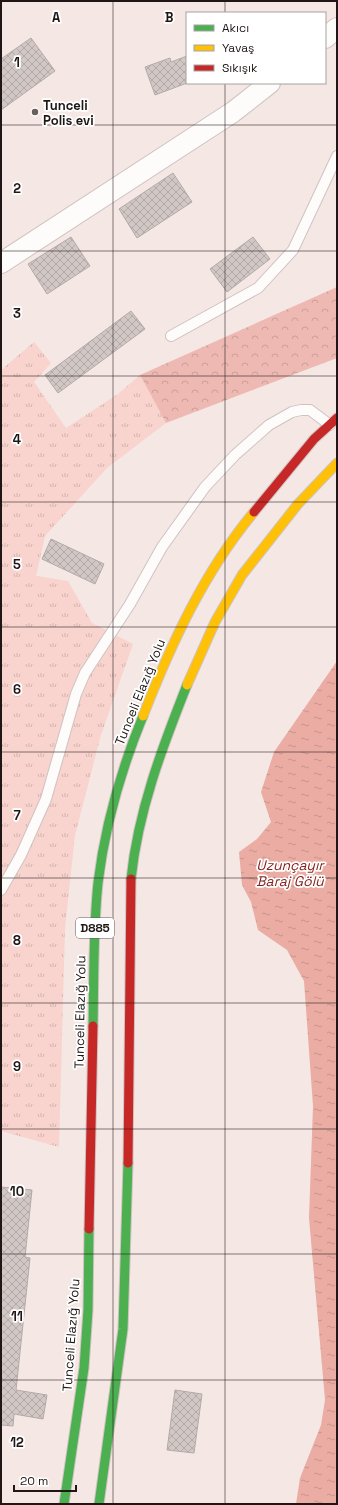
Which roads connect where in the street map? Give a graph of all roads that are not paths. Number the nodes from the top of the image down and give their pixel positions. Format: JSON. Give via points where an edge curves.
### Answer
{"nodes":[{"id":1,"x":337,"y":28,"type":"edge"},
{"id":2,"x":326,"y":37,"type":"edge"},
{"id":3,"x":269,"y":84,"type":"edge"},
{"id":4,"x":337,"y":156,"type":"edge"},
{"id":5,"x":1,"y":263,"type":"edge"},
{"id":6,"x":171,"y":336,"type":"dead end"},
{"id":7,"x":337,"y":418,"type":"edge"},
{"id":8,"x":330,"y":425,"type":"junction"},
{"id":9,"x":337,"y":464,"type":"edge"},
{"id":10,"x":1,"y":890,"type":"edge"},
{"id":11,"x":64,"y":1504,"type":"edge"},
{"id":12,"x":99,"y":1504,"type":"edge"}],
"edges":[{"from":1,"to":2,"type":"street"},
{"from":3,"to":5,"type":"street","via":[[227,117]]},
{"from":4,"to":6,"type":"lane","via":[[293,250],[258,288]]},
{"from":7,"to":8,"type":"main road","name":"Tunceli Elazığ Yolu","number":"D885"},
{"from":8,"to":10,"type":"lane","via":[[310,410],[292,412],[269,425],[205,487],[162,547],[126,610],[85,673],[76,694],[46,798],[21,855]]},
{"from":8,"to":11,"type":"main road","name":"Tunceli Elazığ Yolu","number":"D885","via":[[314,439],[246,521],[208,578],[185,619],[149,699],[117,787],[98,883],[88,1318],[84,1368]]},
{"from":9,"to":12,"type":"main road","number":"D885","via":[[298,504],[242,575],[215,622],[169,731],[150,784],[139,830],[131,878],[129,1139],[123,1329]]}]}
